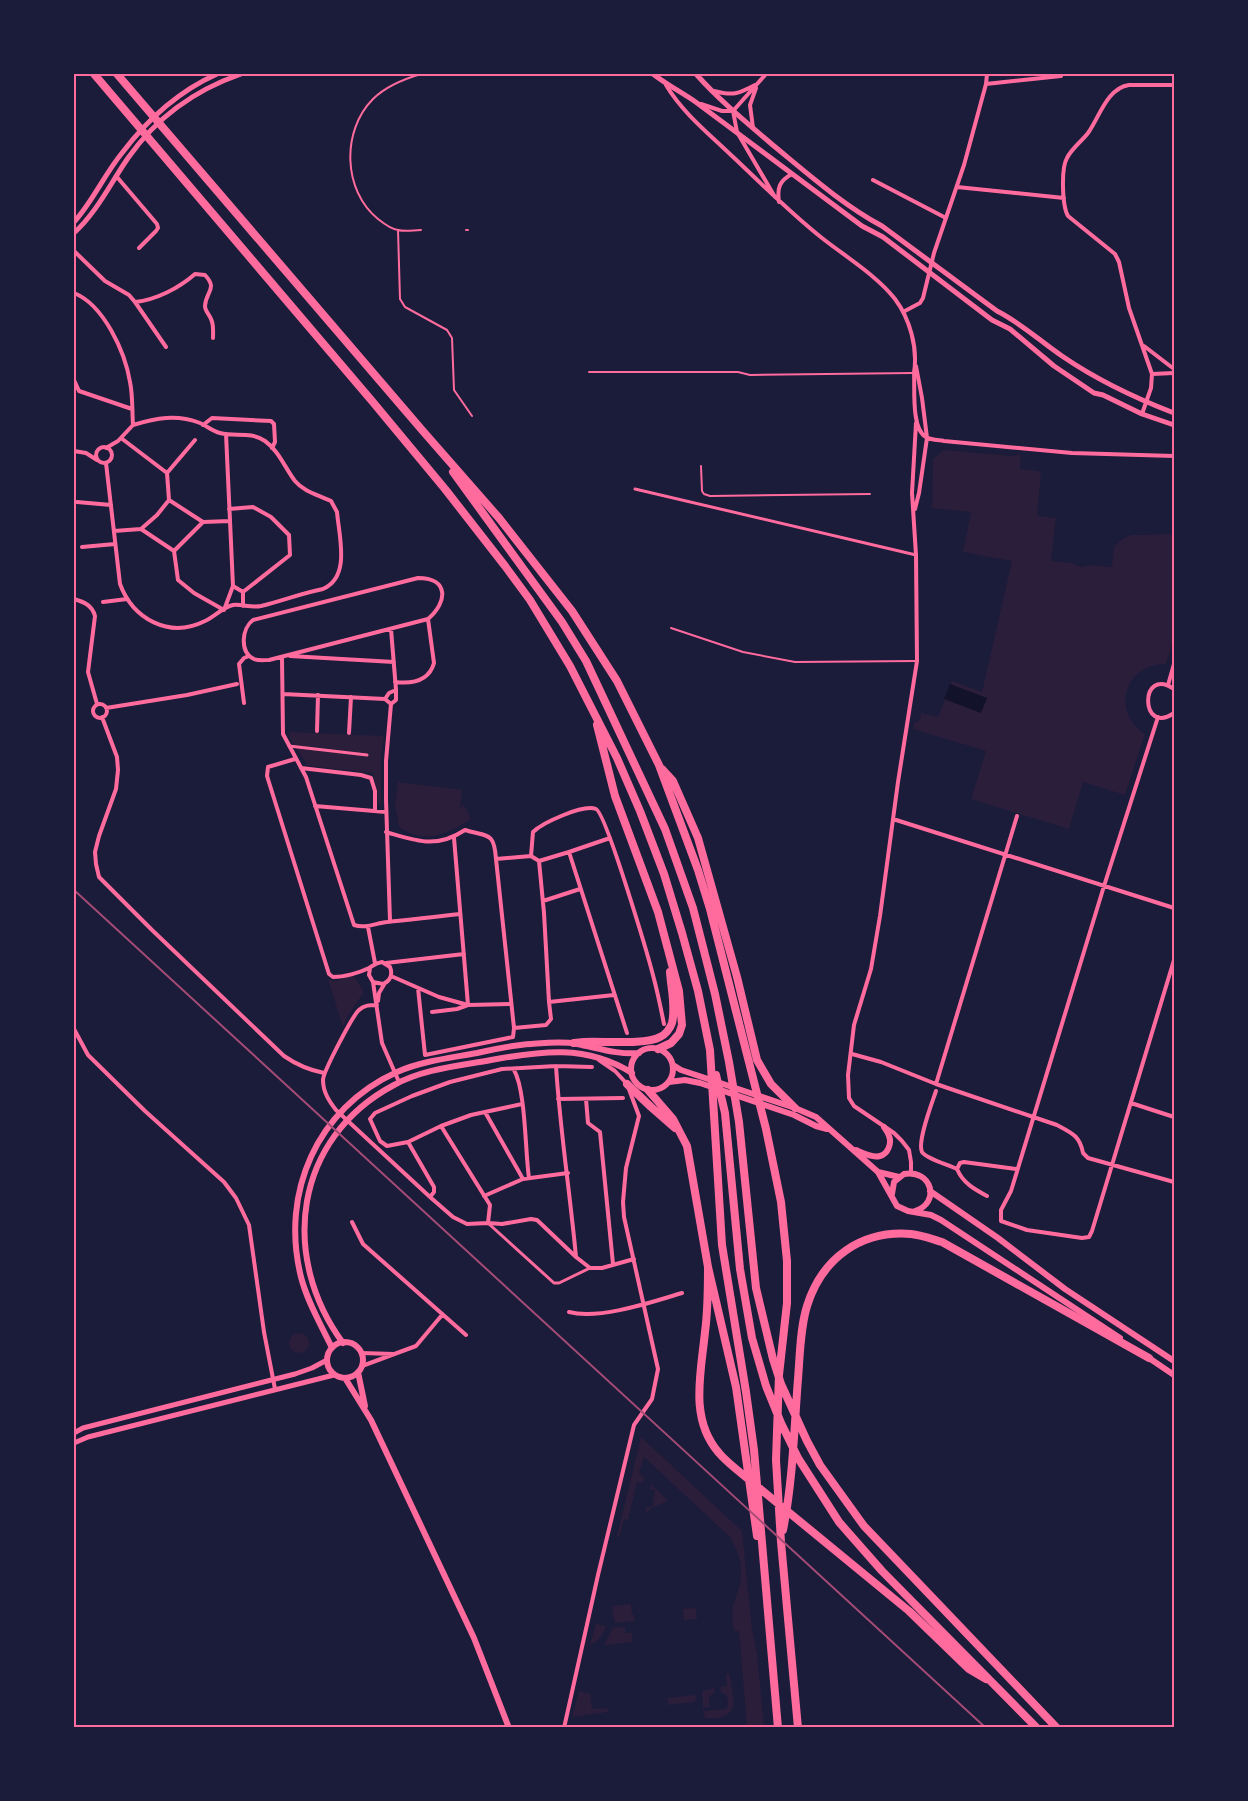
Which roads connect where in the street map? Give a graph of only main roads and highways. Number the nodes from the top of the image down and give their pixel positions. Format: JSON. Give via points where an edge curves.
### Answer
{"nodes":[{"id":1,"x":94,"y":74,"type":"edge"},
{"id":2,"x":117,"y":74,"type":"edge"},
{"id":3,"x":217,"y":74,"type":"edge"},
{"id":4,"x":241,"y":74,"type":"edge"},
{"id":5,"x":653,"y":74,"type":"edge"},
{"id":6,"x":696,"y":74,"type":"edge"},
{"id":7,"x":74,"y":222,"type":"edge"},
{"id":8,"x":74,"y":233,"type":"edge"},
{"id":9,"x":1174,"y":413,"type":"edge"},
{"id":10,"x":1174,"y":425,"type":"edge"},
{"id":11,"x":422,"y":430,"type":"junction"},
{"id":12,"x":593,"y":708,"type":"junction"},
{"id":13,"x":659,"y":765,"type":"junction"},
{"id":14,"x":666,"y":943,"type":"junction"},
{"id":15,"x":574,"y":1043,"type":"junction"},
{"id":16,"x":658,"y":1049,"type":"junction"},
{"id":17,"x":710,"y":1050,"type":"junction"},
{"id":18,"x":639,"y":1053,"type":"junction"},
{"id":19,"x":673,"y":1065,"type":"junction"},
{"id":20,"x":632,"y":1073,"type":"junction"},
{"id":21,"x":700,"y":1079,"type":"junction"},
{"id":22,"x":669,"y":1082,"type":"junction"},
{"id":23,"x":627,"y":1084,"type":"road end"},
{"id":24,"x":648,"y":1090,"type":"junction"},
{"id":25,"x":767,"y":1102,"type":"junction"},
{"id":26,"x":795,"y":1108,"type":"junction"},
{"id":27,"x":884,"y":1127,"type":"road end"},
{"id":28,"x":828,"y":1129,"type":"junction"},
{"id":29,"x":678,"y":1130,"type":"junction"},
{"id":30,"x":853,"y":1149,"type":"junction"},
{"id":31,"x":878,"y":1172,"type":"junction"},
{"id":32,"x":899,"y":1177,"type":"junction"},
{"id":33,"x":930,"y":1191,"type":"junction"},
{"id":34,"x":892,"y":1195,"type":"junction"},
{"id":35,"x":914,"y":1211,"type":"junction"},
{"id":36,"x":708,"y":1267,"type":"junction"},
{"id":37,"x":343,"y":1343,"type":"junction"},
{"id":38,"x":332,"y":1348,"type":"junction"},
{"id":39,"x":1149,"y":1358,"type":"junction"},
{"id":40,"x":327,"y":1360,"type":"junction"},
{"id":41,"x":1174,"y":1361,"type":"edge"},
{"id":42,"x":360,"y":1369,"type":"junction"},
{"id":43,"x":334,"y":1374,"type":"junction"},
{"id":44,"x":1174,"y":1375,"type":"edge"},
{"id":45,"x":345,"y":1378,"type":"junction"},
{"id":46,"x":366,"y":1410,"type":"junction"},
{"id":47,"x":74,"y":1433,"type":"edge"},
{"id":48,"x":74,"y":1443,"type":"edge"},
{"id":49,"x":781,"y":1540,"type":"junction"},
{"id":50,"x":766,"y":1597,"type":"junction"},
{"id":51,"x":995,"y":1685,"type":"junction"},
{"id":52,"x":509,"y":1728,"type":"edge"},
{"id":53,"x":778,"y":1728,"type":"edge"},
{"id":54,"x":798,"y":1728,"type":"edge"},
{"id":55,"x":1037,"y":1728,"type":"edge"},
{"id":56,"x":1057,"y":1728,"type":"edge"}],
"edges":[{"from":1,"to":12,"type":"highway","via":[[481,534],[550,632]]},
{"from":2,"to":11,"type":"highway"},
{"from":3,"to":7,"type":"main road","via":[[176,97],[137,135]]},
{"from":4,"to":8,"type":"main road","via":[[198,92],[173,109],[141,141],[98,206]]},
{"from":5,"to":10,"type":"main road","via":[[1094,393]]},
{"from":6,"to":9,"type":"main road","via":[[753,128],[862,215],[1096,378]]},
{"from":11,"to":13,"type":"highway","via":[[499,518],[572,611],[617,681]]},
{"from":11,"to":56,"type":"highway","via":[[562,622],[586,661],[665,829],[693,908],[715,994],[739,1122],[756,1288],[781,1384],[807,1441],[864,1526]]},
{"from":12,"to":14,"type":"highway","via":[[615,796],[646,876]]},
{"from":12,"to":17,"type":"highway","via":[[664,874],[695,979]]},
{"from":13,"to":26,"type":"highway","via":[[673,781],[698,838],[757,1060],[771,1084]]},
{"from":13,"to":49,"type":"highway","via":[[710,909],[781,1202],[787,1303],[778,1375],[776,1439]]},
{"from":14,"to":15,"type":"highway","via":[[673,1004],[669,1029],[659,1038],[648,1040]]},
{"from":14,"to":16,"type":"highway","via":[[679,991],[682,1025],[671,1043]]},
{"from":15,"to":18,"type":"main road","via":[[618,1053]]},
{"from":15,"to":38,"type":"main road","via":[[520,1045],[436,1060],[395,1073],[360,1095],[328,1127],[307,1164],[295,1216],[301,1279]]},
{"from":16,"to":18,"type":"main road"},
{"from":16,"to":19,"type":"main road","via":[[668,1055]]},
{"from":17,"to":50,"type":"highway","via":[[722,1245],[754,1450]]},
{"from":17,"to":51,"type":"highway","via":[[725,1113],[740,1269],[752,1338],[781,1423],[798,1458],[839,1522]]},
{"from":18,"to":20,"type":"main road"},
{"from":19,"to":21,"type":"main road"},
{"from":19,"to":22,"type":"main road"},
{"from":20,"to":24,"type":"main road","via":[[637,1084]]},
{"from":20,"to":37,"type":"main road","via":[[591,1055],[512,1056],[399,1082],[363,1106],[335,1136],[316,1168],[306,1202],[306,1260],[316,1292]]},
{"from":21,"to":22,"type":"main road"},
{"from":21,"to":25,"type":"main road"},
{"from":22,"to":24,"type":"main road","via":[[660,1089]]},
{"from":23,"to":29,"type":"highway"},
{"from":24,"to":29,"type":"highway"},
{"from":25,"to":26,"type":"main road"},
{"from":25,"to":28,"type":"main road"},
{"from":26,"to":28,"type":"main road","via":[[820,1119]]},
{"from":27,"to":30,"type":"main road","via":[[890,1136],[886,1153],[873,1156]]},
{"from":28,"to":30,"type":"main road"},
{"from":29,"to":36,"type":"highway","via":[[687,1146]]},
{"from":30,"to":31,"type":"main road"},
{"from":31,"to":32,"type":"main road"},
{"from":31,"to":34,"type":"main road"},
{"from":32,"to":33,"type":"main road","via":[[918,1174],[929,1184]]},
{"from":32,"to":34,"type":"main road"},
{"from":33,"to":35,"type":"main road","via":[[926,1205]]},
{"from":33,"to":41,"type":"main road","via":[[1058,1285]]},
{"from":34,"to":35,"type":"main road","via":[[897,1206]]},
{"from":35,"to":39,"type":"main road","via":[[941,1220]]},
{"from":36,"to":50,"type":"highway","via":[[736,1387]]},
{"from":36,"to":51,"type":"highway","via":[[699,1384],[700,1408],[710,1441],[736,1469],[909,1611],[969,1669]]},
{"from":37,"to":38,"type":"main road"},
{"from":37,"to":42,"type":"main road","via":[[357,1347],[361,1353]]},
{"from":38,"to":40,"type":"main road"},
{"from":39,"to":44,"type":"main road"},
{"from":39,"to":49,"type":"highway","via":[[942,1242],[913,1234],[865,1239],[833,1261],[807,1306]]},
{"from":40,"to":43,"type":"main road"},
{"from":40,"to":47,"type":"main road","via":[[312,1368]]},
{"from":42,"to":45,"type":"main road"},
{"from":42,"to":46,"type":"main road"},
{"from":43,"to":45,"type":"main road"},
{"from":43,"to":48,"type":"main road"},
{"from":45,"to":46,"type":"main road"},
{"from":46,"to":52,"type":"main road","via":[[474,1638]]},
{"from":49,"to":54,"type":"highway"},
{"from":50,"to":53,"type":"highway"},
{"from":51,"to":55,"type":"highway"}]}
